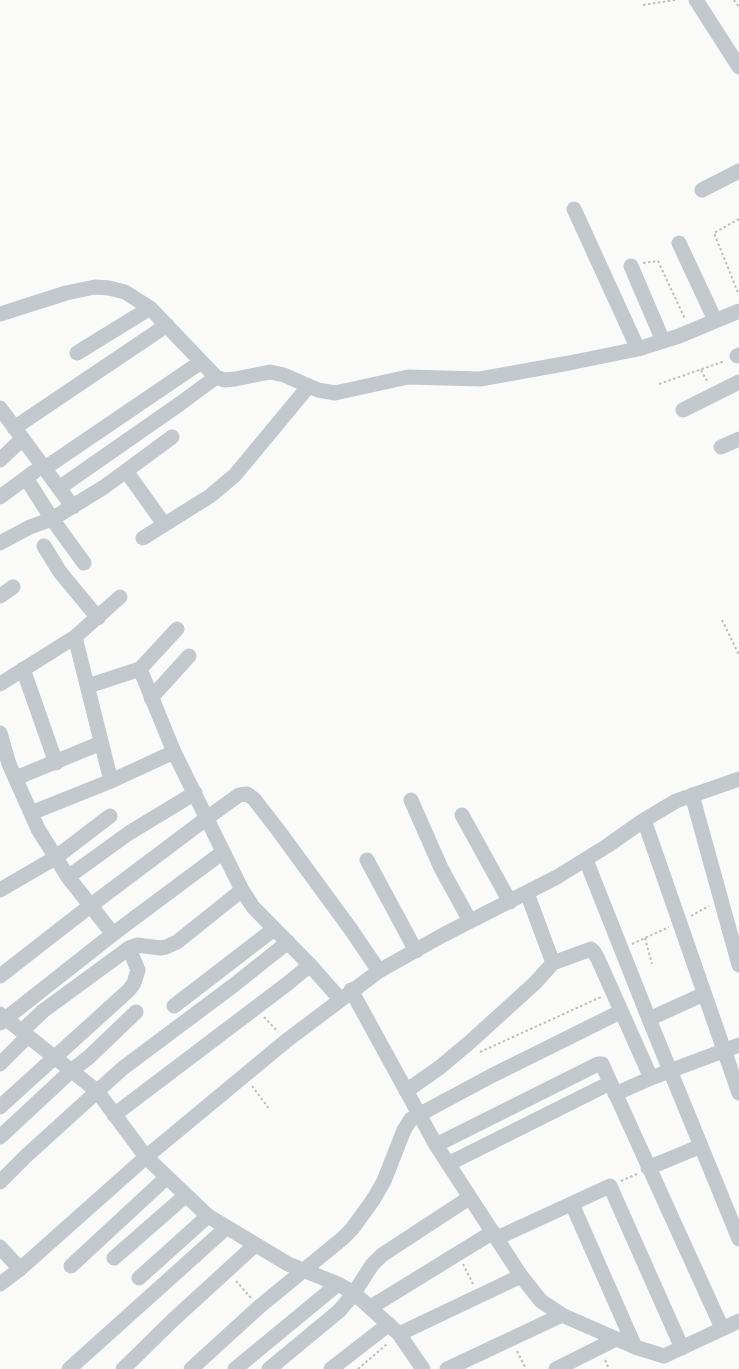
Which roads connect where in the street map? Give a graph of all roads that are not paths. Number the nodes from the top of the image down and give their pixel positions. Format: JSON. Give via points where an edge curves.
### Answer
{"nodes":[{"id":1,"x":696,"y":0,"type":"edge"},
{"id":2,"x":739,"y":67,"type":"edge"},
{"id":3,"x":739,"y":171,"type":"edge"},
{"id":4,"x":702,"y":190,"type":"dead end"},
{"id":5,"x":574,"y":209,"type":"dead end"},
{"id":6,"x":679,"y":243,"type":"dead end"},
{"id":7,"x":631,"y":266,"type":"road end"},
{"id":8,"x":150,"y":308,"type":"junction"},
{"id":9,"x":739,"y":311,"type":"edge"},
{"id":10,"x":0,"y":314,"type":"edge"},
{"id":11,"x":715,"y":320,"type":"junction"},
{"id":12,"x":167,"y":325,"type":"junction"},
{"id":13,"x":663,"y":341,"type":"junction"},
{"id":14,"x":638,"y":349,"type":"junction"},
{"id":15,"x":77,"y":353,"type":"dead end"},
{"id":16,"x":201,"y":362,"type":"junction"},
{"id":17,"x":216,"y":377,"type":"junction"},
{"id":18,"x":739,"y":382,"type":"edge"},
{"id":19,"x":308,"y":387,"type":"junction"},
{"id":20,"x":0,"y":408,"type":"edge"},
{"id":21,"x":683,"y":410,"type":"dead end"},
{"id":22,"x":18,"y":434,"type":"junction"},
{"id":23,"x":172,"y":437,"type":"dead end"},
{"id":24,"x":739,"y":439,"type":"edge"},
{"id":25,"x":721,"y":448,"type":"dead end"},
{"id":26,"x":0,"y":460,"type":"edge"},
{"id":27,"x":44,"y":467,"type":"junction"},
{"id":28,"x":126,"y":471,"type":"junction"},
{"id":29,"x":26,"y":478,"type":"junction"},
{"id":30,"x":59,"y":488,"type":"junction"},
{"id":31,"x":0,"y":497,"type":"edge"},
{"id":32,"x":73,"y":507,"type":"junction"},
{"id":33,"x":52,"y":519,"type":"junction"},
{"id":34,"x":164,"y":524,"type":"junction"},
{"id":35,"x":143,"y":538,"type":"dead end"},
{"id":36,"x":0,"y":543,"type":"edge"},
{"id":37,"x":44,"y":546,"type":"dead end"},
{"id":38,"x":84,"y":563,"type":"dead end"},
{"id":39,"x":120,"y":597,"type":"dead end"},
{"id":40,"x":98,"y":618,"type":"junction"},
{"id":41,"x":177,"y":629,"type":"dead end"},
{"id":42,"x":75,"y":637,"type":"junction"},
{"id":43,"x":189,"y":656,"type":"dead end"},
{"id":44,"x":23,"y":669,"type":"junction"},
{"id":45,"x":140,"y":669,"type":"junction"},
{"id":46,"x":0,"y":684,"type":"edge"},
{"id":47,"x":88,"y":686,"type":"junction"},
{"id":48,"x":151,"y":698,"type":"junction"},
{"id":49,"x":0,"y":733,"type":"edge"},
{"id":50,"x":100,"y":743,"type":"junction"},
{"id":51,"x":174,"y":752,"type":"junction"},
{"id":52,"x":56,"y":763,"type":"junction"},
{"id":53,"x":4,"y":766,"type":"edge"},
{"id":54,"x":16,"y":778,"type":"junction"},
{"id":55,"x":739,"y":779,"type":"edge"},
{"id":56,"x":111,"y":781,"type":"junction"},
{"id":57,"x":195,"y":792,"type":"junction"},
{"id":58,"x":692,"y":795,"type":"junction"},
{"id":59,"x":411,"y":800,"type":"dead end"},
{"id":60,"x":31,"y":813,"type":"junction"},
{"id":61,"x":462,"y":815,"type":"dead end"},
{"id":62,"x":110,"y":816,"type":"dead end"},
{"id":63,"x":207,"y":818,"type":"junction"},
{"id":64,"x":644,"y":820,"type":"junction"},
{"id":65,"x":223,"y":852,"type":"junction"},
{"id":66,"x":55,"y":858,"type":"junction"},
{"id":67,"x":367,"y":860,"type":"dead end"},
{"id":68,"x":586,"y":860,"type":"junction"},
{"id":69,"x":68,"y":877,"type":"junction"},
{"id":70,"x":0,"y":890,"type":"edge"},
{"id":71,"x":242,"y":890,"type":"junction"},
{"id":72,"x":527,"y":893,"type":"junction"},
{"id":73,"x":510,"y":902,"type":"junction"},
{"id":74,"x":90,"y":906,"type":"junction"},
{"id":75,"x":470,"y":922,"type":"junction"},
{"id":76,"x":274,"y":929,"type":"junction"},
{"id":77,"x":113,"y":934,"type":"junction"},
{"id":78,"x":288,"y":942,"type":"junction"},
{"id":79,"x":130,"y":948,"type":"junction"},
{"id":80,"x":416,"y":951,"type":"junction"},
{"id":81,"x":552,"y":963,"type":"junction"},
{"id":82,"x":310,"y":965,"type":"junction"},
{"id":83,"x":739,"y":965,"type":"edge"},
{"id":84,"x":379,"y":971,"type":"junction"},
{"id":85,"x":0,"y":976,"type":"edge"},
{"id":86,"x":704,"y":994,"type":"junction"},
{"id":87,"x":346,"y":995,"type":"junction"},
{"id":88,"x":174,"y":1006,"type":"dead end"},
{"id":89,"x":136,"y":1012,"type":"dead end"},
{"id":90,"x":620,"y":1012,"type":"junction"},
{"id":91,"x":2,"y":1018,"type":"edge"},
{"id":92,"x":649,"y":1019,"type":"junction"},
{"id":93,"x":25,"y":1033,"type":"junction"},
{"id":94,"x":739,"y":1045,"type":"edge"},
{"id":95,"x":723,"y":1050,"type":"junction"},
{"id":96,"x":55,"y":1057,"type":"junction"},
{"id":97,"x":0,"y":1064,"type":"edge"},
{"id":98,"x":670,"y":1070,"type":"junction"},
{"id":99,"x":71,"y":1071,"type":"junction"},
{"id":100,"x":651,"y":1078,"type":"junction"},
{"id":101,"x":613,"y":1088,"type":"junction"},
{"id":102,"x":97,"y":1091,"type":"junction"},
{"id":103,"x":406,"y":1091,"type":"junction"},
{"id":104,"x":739,"y":1093,"type":"edge"},
{"id":105,"x":0,"y":1107,"type":"edge"},
{"id":106,"x":419,"y":1114,"type":"junction"},
{"id":107,"x":114,"y":1115,"type":"junction"},
{"id":108,"x":0,"y":1137,"type":"edge"},
{"id":109,"x":436,"y":1145,"type":"junction"},
{"id":110,"x":701,"y":1146,"type":"junction"},
{"id":111,"x":146,"y":1157,"type":"junction"},
{"id":112,"x":448,"y":1164,"type":"junction"},
{"id":113,"x":648,"y":1168,"type":"junction"},
{"id":114,"x":2,"y":1174,"type":"edge"},
{"id":115,"x":166,"y":1178,"type":"junction"},
{"id":116,"x":184,"y":1196,"type":"junction"},
{"id":117,"x":469,"y":1198,"type":"junction"},
{"id":118,"x":572,"y":1204,"type":"junction"},
{"id":119,"x":208,"y":1216,"type":"junction"},
{"id":120,"x":226,"y":1228,"type":"junction"},
{"id":121,"x":495,"y":1235,"type":"junction"},
{"id":122,"x":739,"y":1239,"type":"edge"},
{"id":123,"x":256,"y":1245,"type":"junction"},
{"id":124,"x":0,"y":1247,"type":"edge"},
{"id":125,"x":114,"y":1258,"type":"dead end"},
{"id":126,"x":71,"y":1266,"type":"dead end"},
{"id":127,"x":20,"y":1268,"type":"junction"},
{"id":128,"x":302,"y":1271,"type":"junction"},
{"id":129,"x":521,"y":1276,"type":"junction"},
{"id":130,"x":138,"y":1278,"type":"dead end"},
{"id":131,"x":0,"y":1284,"type":"edge"},
{"id":132,"x":338,"y":1284,"type":"junction"},
{"id":133,"x":354,"y":1293,"type":"junction"},
{"id":134,"x":371,"y":1306,"type":"junction"},
{"id":135,"x":562,"y":1315,"type":"junction"},
{"id":136,"x":739,"y":1321,"type":"edge"},
{"id":137,"x":722,"y":1328,"type":"junction"},
{"id":138,"x":394,"y":1329,"type":"junction"},
{"id":139,"x":616,"y":1339,"type":"junction"},
{"id":140,"x":635,"y":1348,"type":"junction"},
{"id":141,"x":682,"y":1348,"type":"junction"},
{"id":142,"x":668,"y":1362,"type":"edge"},
{"id":143,"x":69,"y":1369,"type":"edge"},
{"id":144,"x":123,"y":1369,"type":"edge"},
{"id":145,"x":191,"y":1369,"type":"edge"},
{"id":146,"x":235,"y":1369,"type":"edge"},
{"id":147,"x":269,"y":1369,"type":"edge"},
{"id":148,"x":331,"y":1369,"type":"edge"},
{"id":149,"x":423,"y":1369,"type":"edge"},
{"id":150,"x":447,"y":1369,"type":"edge"},
{"id":151,"x":556,"y":1369,"type":"edge"}],
"edges":[{"from":1,"to":2,"type":"street"},
{"from":3,"to":4,"type":"street"},
{"from":5,"to":14,"type":"street"},
{"from":6,"to":11,"type":"street"},
{"from":7,"to":13,"type":"street"},
{"from":8,"to":10,"type":"street","via":[[125,292],[95,287]]},
{"from":8,"to":12,"type":"street"},
{"from":8,"to":15,"type":"street"},
{"from":9,"to":11,"type":"street"},
{"from":11,"to":13,"type":"street"},
{"from":12,"to":16,"type":"street"},
{"from":12,"to":22,"type":"street"},
{"from":13,"to":14,"type":"street"},
{"from":14,"to":19,"type":"street","via":[[492,378],[408,377],[335,393]]},
{"from":16,"to":17,"type":"street"},
{"from":16,"to":27,"type":"street"},
{"from":17,"to":19,"type":"street","via":[[235,379],[270,372]]},
{"from":17,"to":30,"type":"street"},
{"from":18,"to":21,"type":"street"},
{"from":19,"to":34,"type":"street","via":[[236,475],[210,496]]},
{"from":20,"to":22,"type":"street"},
{"from":22,"to":26,"type":"street"},
{"from":22,"to":27,"type":"street"},
{"from":23,"to":28,"type":"street"},
{"from":24,"to":25,"type":"street"},
{"from":27,"to":29,"type":"street"},
{"from":27,"to":30,"type":"street"},
{"from":28,"to":32,"type":"street"},
{"from":28,"to":34,"type":"street"},
{"from":29,"to":31,"type":"street"},
{"from":29,"to":33,"type":"street"},
{"from":30,"to":32,"type":"street"},
{"from":32,"to":33,"type":"street"},
{"from":33,"to":36,"type":"street"},
{"from":33,"to":38,"type":"street"},
{"from":34,"to":35,"type":"street"},
{"from":37,"to":40,"type":"street","via":[[60,572]]},
{"from":39,"to":40,"type":"street"},
{"from":40,"to":42,"type":"street"},
{"from":41,"to":45,"type":"street"},
{"from":42,"to":44,"type":"street"},
{"from":42,"to":47,"type":"street"},
{"from":43,"to":48,"type":"street"},
{"from":44,"to":46,"type":"street"},
{"from":44,"to":52,"type":"street"},
{"from":45,"to":47,"type":"street"},
{"from":45,"to":48,"type":"street"},
{"from":47,"to":50,"type":"street"},
{"from":48,"to":51,"type":"street"},
{"from":49,"to":53,"type":"street"},
{"from":50,"to":52,"type":"street"},
{"from":50,"to":56,"type":"street"},
{"from":51,"to":56,"type":"street"},
{"from":51,"to":57,"type":"street"},
{"from":52,"to":54,"type":"street"},
{"from":53,"to":54,"type":"street"},
{"from":54,"to":60,"type":"street"},
{"from":55,"to":58,"type":"street"},
{"from":56,"to":60,"type":"street"},
{"from":57,"to":63,"type":"street"},
{"from":57,"to":69,"type":"street"},
{"from":58,"to":64,"type":"street"},
{"from":58,"to":83,"type":"street"},
{"from":59,"to":75,"type":"street","via":[[441,868]]},
{"from":60,"to":66,"type":"street"},
{"from":61,"to":73,"type":"street"},
{"from":62,"to":66,"type":"street"},
{"from":63,"to":65,"type":"street"},
{"from":63,"to":74,"type":"street"},
{"from":63,"to":84,"type":"street","via":[[239,795],[247,794],[254,799]]},
{"from":64,"to":68,"type":"street"},
{"from":64,"to":86,"type":"street"},
{"from":65,"to":71,"type":"street"},
{"from":65,"to":77,"type":"street"},
{"from":66,"to":69,"type":"street"},
{"from":66,"to":70,"type":"street"},
{"from":67,"to":80,"type":"street"},
{"from":68,"to":72,"type":"street"},
{"from":68,"to":92,"type":"street"},
{"from":69,"to":74,"type":"street"},
{"from":71,"to":76,"type":"street"},
{"from":71,"to":79,"type":"street","via":[[177,942],[160,948],[137,945]]},
{"from":72,"to":73,"type":"street"},
{"from":72,"to":81,"type":"street"},
{"from":73,"to":75,"type":"street"},
{"from":74,"to":77,"type":"street"},
{"from":74,"to":85,"type":"street"},
{"from":75,"to":80,"type":"street"},
{"from":76,"to":78,"type":"street"},
{"from":76,"to":88,"type":"street"},
{"from":77,"to":91,"type":"street"},
{"from":78,"to":82,"type":"street"},
{"from":78,"to":102,"type":"street","via":[[128,1063]]},
{"from":79,"to":93,"type":"street","via":[[43,1012]]},
{"from":79,"to":96,"type":"street","via":[[138,970],[134,982],[119,1000]]},
{"from":80,"to":84,"type":"street"},
{"from":81,"to":90,"type":"street","via":[[593,950]]},
{"from":81,"to":103,"type":"street","via":[[535,983],[456,1055]]},
{"from":82,"to":87,"type":"street"},
{"from":82,"to":107,"type":"street"},
{"from":84,"to":87,"type":"street"},
{"from":86,"to":92,"type":"street"},
{"from":86,"to":95,"type":"street"},
{"from":87,"to":103,"type":"street"},
{"from":87,"to":111,"type":"street"},
{"from":89,"to":99,"type":"street"},
{"from":90,"to":100,"type":"street"},
{"from":90,"to":106,"type":"street"},
{"from":91,"to":93,"type":"street"},
{"from":92,"to":98,"type":"street"},
{"from":93,"to":96,"type":"street"},
{"from":93,"to":97,"type":"street"},
{"from":94,"to":95,"type":"street"},
{"from":95,"to":98,"type":"street"},
{"from":95,"to":104,"type":"street"},
{"from":96,"to":99,"type":"street"},
{"from":96,"to":105,"type":"street"},
{"from":98,"to":100,"type":"street"},
{"from":98,"to":110,"type":"street"},
{"from":99,"to":102,"type":"street"},
{"from":99,"to":108,"type":"street"},
{"from":100,"to":101,"type":"street"},
{"from":101,"to":109,"type":"street","via":[[601,1063]]},
{"from":101,"to":112,"type":"street"},
{"from":101,"to":113,"type":"street"},
{"from":102,"to":107,"type":"street"},
{"from":102,"to":114,"type":"street"},
{"from":103,"to":106,"type":"street"},
{"from":106,"to":109,"type":"street"},
{"from":106,"to":128,"type":"street","via":[[406,1126],[384,1181],[356,1224]]},
{"from":107,"to":111,"type":"street"},
{"from":109,"to":112,"type":"street"},
{"from":110,"to":113,"type":"street"},
{"from":110,"to":122,"type":"street"},
{"from":111,"to":115,"type":"street"},
{"from":111,"to":127,"type":"street"},
{"from":112,"to":117,"type":"street"},
{"from":113,"to":137,"type":"street"},
{"from":115,"to":116,"type":"street"},
{"from":115,"to":126,"type":"street"},
{"from":116,"to":119,"type":"street"},
{"from":116,"to":125,"type":"street"},
{"from":117,"to":121,"type":"street"},
{"from":117,"to":133,"type":"street","via":[[382,1255],[366,1272]]},
{"from":118,"to":121,"type":"street"},
{"from":118,"to":140,"type":"street"},
{"from":118,"to":141,"type":"street","via":[[610,1186]]},
{"from":119,"to":120,"type":"street"},
{"from":119,"to":130,"type":"street"},
{"from":120,"to":123,"type":"street"},
{"from":120,"to":143,"type":"street"},
{"from":121,"to":129,"type":"street"},
{"from":121,"to":134,"type":"street","via":[[457,1253]]},
{"from":123,"to":128,"type":"street"},
{"from":123,"to":144,"type":"street"},
{"from":124,"to":127,"type":"street"},
{"from":127,"to":131,"type":"street"},
{"from":128,"to":132,"type":"street"},
{"from":128,"to":145,"type":"street"},
{"from":129,"to":135,"type":"street","via":[[541,1301]]},
{"from":129,"to":138,"type":"street"},
{"from":132,"to":133,"type":"street"},
{"from":132,"to":146,"type":"street"},
{"from":133,"to":134,"type":"street"},
{"from":133,"to":147,"type":"street","via":[[340,1311]]},
{"from":134,"to":138,"type":"street"},
{"from":135,"to":139,"type":"street"},
{"from":135,"to":150,"type":"street"},
{"from":136,"to":137,"type":"street"},
{"from":137,"to":141,"type":"street"},
{"from":138,"to":148,"type":"street"},
{"from":138,"to":149,"type":"street"},
{"from":139,"to":140,"type":"street"},
{"from":139,"to":151,"type":"street"},
{"from":140,"to":142,"type":"street"},
{"from":141,"to":142,"type":"street"}]}
